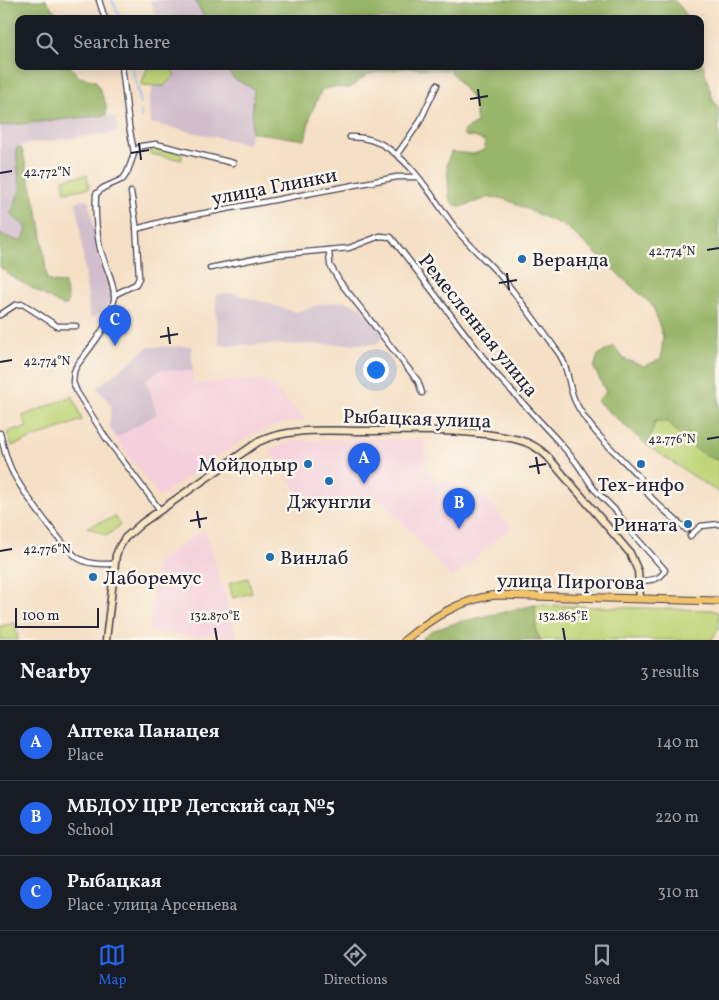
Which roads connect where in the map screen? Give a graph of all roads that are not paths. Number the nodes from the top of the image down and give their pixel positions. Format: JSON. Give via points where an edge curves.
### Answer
{"nodes":[{"id":1,"x":99,"y":0,"type":"edge"},
{"id":2,"x":104,"y":15,"type":"edge"},
{"id":3,"x":122,"y":70,"type":"edge"},
{"id":4,"x":437,"y":85,"type":"dead end"},
{"id":5,"x":350,"y":137,"type":"dead end"},
{"id":6,"x":134,"y":152,"type":"junction"},
{"id":7,"x":398,"y":155,"type":"junction"},
{"id":8,"x":233,"y":163,"type":"dead end"},
{"id":9,"x":417,"y":177,"type":"junction"},
{"id":10,"x":131,"y":192,"type":"dead end"},
{"id":11,"x":136,"y":229,"type":"junction"},
{"id":12,"x":329,"y":250,"type":"junction"},
{"id":13,"x":210,"y":268,"type":"dead end"},
{"id":14,"x":114,"y":295,"type":"junction"},
{"id":15,"x":0,"y":315,"type":"edge"},
{"id":16,"x":76,"y":326,"type":"dead end"},
{"id":17,"x":422,"y":394,"type":"dead end"},
{"id":18,"x":0,"y":433,"type":"edge"},
{"id":19,"x":160,"y":510,"type":"junction"},
{"id":20,"x":719,"y":524,"type":"edge"},
{"id":21,"x":687,"y":530,"type":"dead end"},
{"id":22,"x":690,"y":536,"type":"dead end"},
{"id":23,"x":115,"y":564,"type":"junction"},
{"id":24,"x":639,"y":581,"type":"junction"},
{"id":25,"x":640,"y":598,"type":"junction"},
{"id":26,"x":719,"y":601,"type":"edge"},
{"id":27,"x":106,"y":640,"type":"edge"},
{"id":28,"x":405,"y":640,"type":"edge"}],
"edges":[{"from":1,"to":2,"type":"street"},
{"from":3,"to":6,"type":"street"},
{"from":4,"to":7,"type":"street"},
{"from":5,"to":7,"type":"street","via":[[376,141]]},
{"from":6,"to":8,"type":"street","via":[[145,144],[156,144]]},
{"from":6,"to":14,"type":"street","via":[[123,179],[96,194],[97,230]]},
{"from":7,"to":9,"type":"street"},
{"from":9,"to":11,"type":"street","name":"улица Глинки","via":[[397,177],[172,219]]},
{"from":9,"to":21,"type":"street","via":[[459,233],[505,282],[560,354],[566,364],[575,401],[604,442],[642,479],[649,495]]},
{"from":10,"to":11,"type":"street"},
{"from":11,"to":14,"type":"street","via":[[139,278],[136,284]]},
{"from":12,"to":13,"type":"street","name":"Ремесленная улица","via":[[274,255]]},
{"from":12,"to":17,"type":"street","via":[[330,265],[340,282],[418,381]]},
{"from":12,"to":24,"type":"street","name":"Ремесленная улица","via":[[349,248],[380,236],[391,237],[496,374],[563,447],[594,489],[665,570],[657,579]]},
{"from":14,"to":19,"type":"street","via":[[112,309],[76,367],[73,382],[101,429]]},
{"from":15,"to":16,"type":"street","via":[[23,304],[57,326]]},
{"from":18,"to":23,"type":"street","via":[[14,475],[76,557],[88,562]]},
{"from":19,"to":23,"type":"main road","name":"Рыбацкая улица","via":[[125,538]]},
{"from":19,"to":24,"type":"main road","name":"Рыбацкая улица","via":[[258,442],[280,435],[390,431],[494,436],[526,442],[548,457],[630,553],[638,568]]},
{"from":20,"to":22,"type":"street","via":[[701,526]]},
{"from":23,"to":27,"type":"main road","name":"Рыбацкая улица"},
{"from":24,"to":25,"type":"main road","name":"Рыбацкая улица"},
{"from":25,"to":26,"type":"main road","name":"улица Пирогова"},
{"from":25,"to":28,"type":"main road","name":"улица Пирогова","via":[[488,596],[447,610]]}]}
